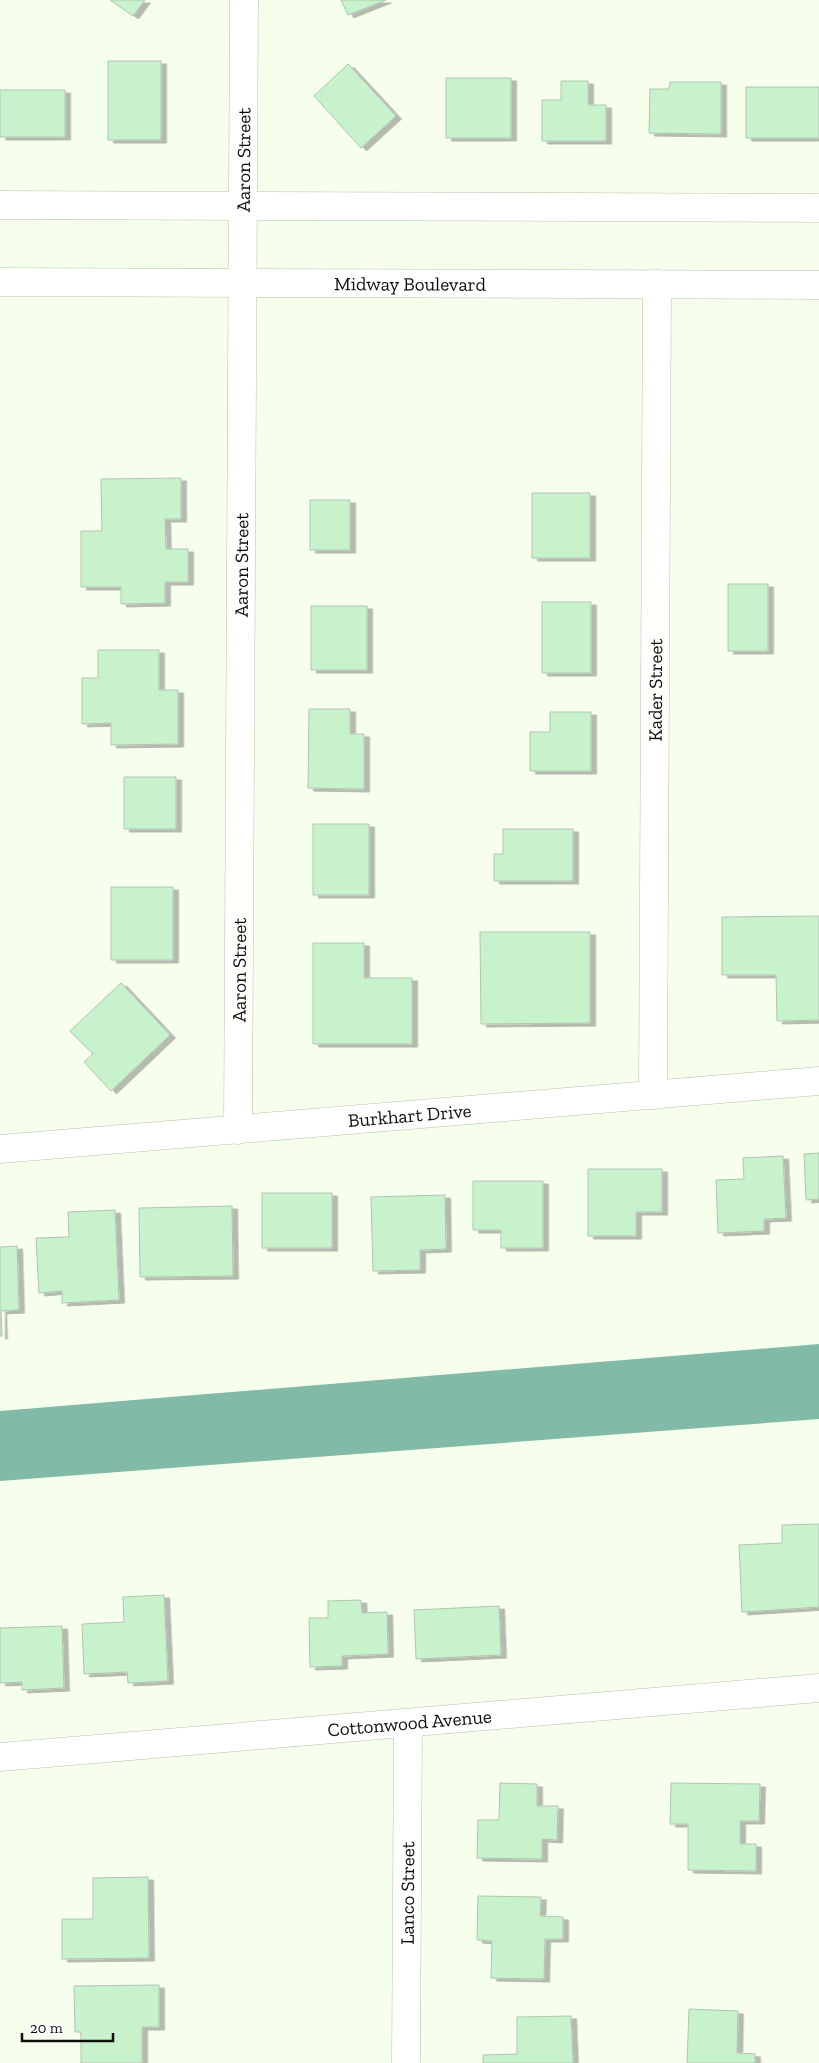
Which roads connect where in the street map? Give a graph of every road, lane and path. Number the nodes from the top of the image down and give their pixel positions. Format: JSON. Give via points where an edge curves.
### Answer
{"nodes":[{"id":1,"x":244,"y":0,"type":"edge"},
{"id":2,"x":0,"y":205,"type":"edge"},
{"id":3,"x":243,"y":206,"type":"junction"},
{"id":4,"x":819,"y":208,"type":"edge"},
{"id":5,"x":0,"y":282,"type":"edge"},
{"id":6,"x":243,"y":282,"type":"junction"},
{"id":7,"x":657,"y":284,"type":"junction"},
{"id":8,"x":819,"y":285,"type":"edge"},
{"id":9,"x":819,"y":1081,"type":"edge"},
{"id":10,"x":653,"y":1095,"type":"junction"},
{"id":11,"x":238,"y":1130,"type":"junction"},
{"id":12,"x":0,"y":1149,"type":"edge"},
{"id":13,"x":819,"y":1688,"type":"edge"},
{"id":14,"x":408,"y":1723,"type":"junction"},
{"id":15,"x":0,"y":1757,"type":"edge"},
{"id":16,"x":406,"y":2063,"type":"edge"}],
"edges":[{"from":1,"to":3,"type":"street","name":"Aaron Street"},
{"from":2,"to":3,"type":"street"},
{"from":3,"to":4,"type":"street"},
{"from":3,"to":6,"type":"street","name":"Aaron Street"},
{"from":5,"to":6,"type":"street","name":"Midway Boulevard"},
{"from":6,"to":7,"type":"street","name":"Midway Boulevard"},
{"from":6,"to":11,"type":"street","name":"Aaron Street"},
{"from":7,"to":8,"type":"street","name":"Midway Boulevard"},
{"from":7,"to":10,"type":"street","name":"Kader Street"},
{"from":9,"to":10,"type":"street","name":"Burkhart Drive"},
{"from":10,"to":11,"type":"street","name":"Burkhart Drive"},
{"from":11,"to":12,"type":"street","name":"Burkhart Drive"},
{"from":13,"to":14,"type":"street","name":"Cottonwood Avenue"},
{"from":14,"to":15,"type":"street","name":"Cottonwood Avenue"},
{"from":14,"to":16,"type":"street","name":"Lanco Street"}]}
